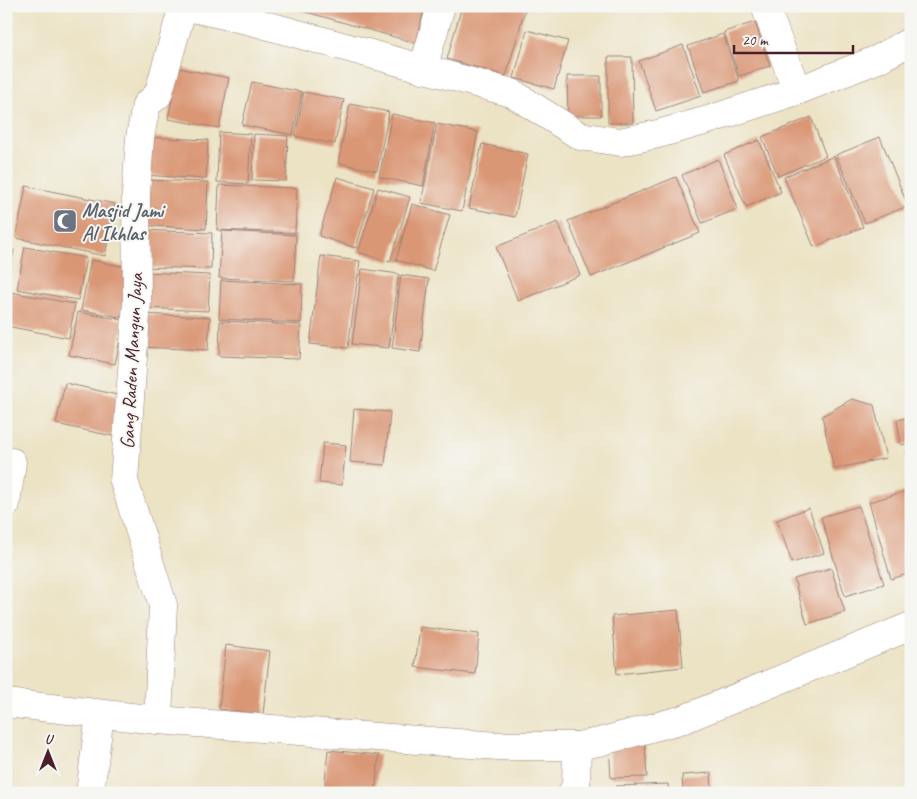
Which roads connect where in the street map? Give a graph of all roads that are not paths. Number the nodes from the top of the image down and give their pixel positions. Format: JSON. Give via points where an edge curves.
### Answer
{"nodes":[{"id":1,"x":184,"y":6,"type":"edge"},
{"id":2,"x":441,"y":6,"type":"edge"},
{"id":3,"x":765,"y":6,"type":"edge"},
{"id":4,"x":253,"y":14,"type":"edge"},
{"id":5,"x":911,"y":41,"type":"edge"},
{"id":6,"x":423,"y":68,"type":"junction"},
{"id":7,"x":797,"y":91,"type":"junction"},
{"id":8,"x":12,"y":462,"type":"dead end"},
{"id":9,"x":6,"y":504,"type":"edge"},
{"id":10,"x":911,"y":626,"type":"edge"},
{"id":11,"x":6,"y":703,"type":"edge"},
{"id":12,"x":100,"y":714,"type":"junction"},
{"id":13,"x":158,"y":720,"type":"junction"},
{"id":14,"x":577,"y":746,"type":"junction"},
{"id":15,"x":576,"y":790,"type":"edge"},
{"id":16,"x":90,"y":793,"type":"edge"}],
"edges":[{"from":1,"to":4,"type":"street"},
{"from":1,"to":13,"type":"street","name":"Gang Raden Mangun Jaya","via":[[158,95],[146,105],[140,138],[136,194],[137,302],[124,482],[163,605]]},
{"from":2,"to":6,"type":"street"},
{"from":3,"to":7,"type":"street"},
{"from":4,"to":6,"type":"street"},
{"from":5,"to":7,"type":"street","via":[[878,59]]},
{"from":6,"to":7,"type":"street","via":[[512,93],[580,136],[620,142],[708,120]]},
{"from":8,"to":9,"type":"street"},
{"from":10,"to":14,"type":"street","via":[[684,719]]},
{"from":11,"to":12,"type":"street"},
{"from":12,"to":13,"type":"street"},
{"from":12,"to":16,"type":"street"},
{"from":13,"to":14,"type":"street","via":[[498,746]]},
{"from":14,"to":15,"type":"street"}]}
